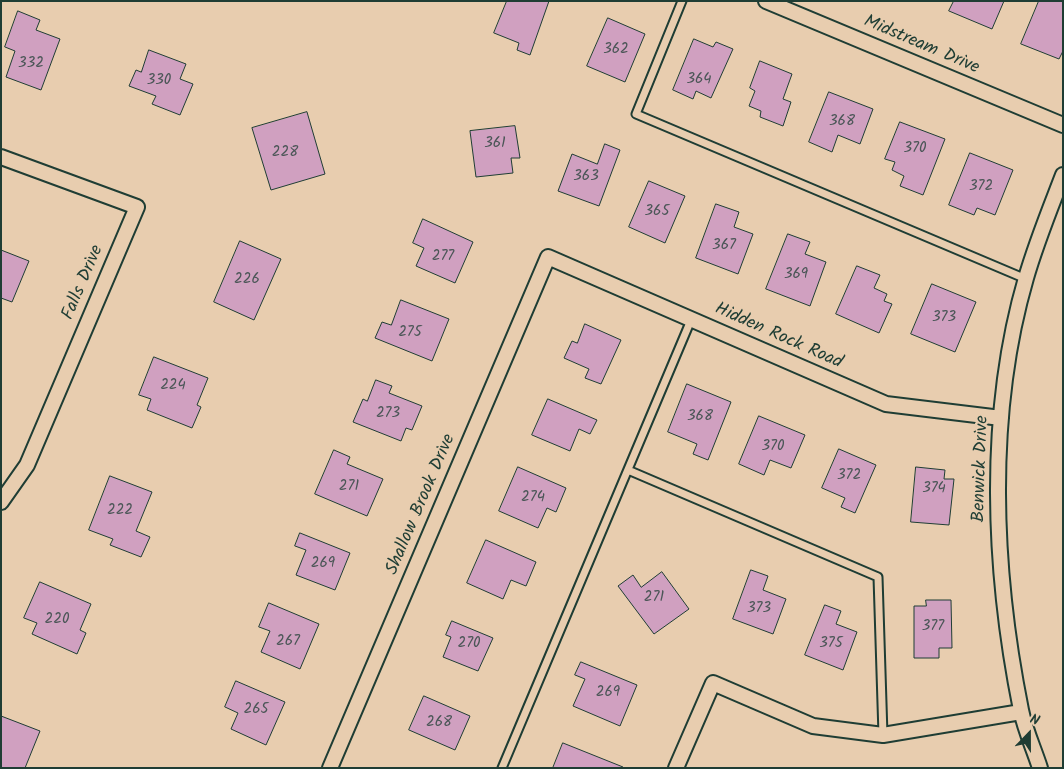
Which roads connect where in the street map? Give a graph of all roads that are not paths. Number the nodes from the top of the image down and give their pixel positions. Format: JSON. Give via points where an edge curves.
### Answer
{"nodes":[{"id":1,"x":682,"y":1,"type":"edge"},
{"id":2,"x":766,"y":1,"type":"edge"},
{"id":3,"x":1063,"y":125,"type":"edge"},
{"id":4,"x":1,"y":157,"type":"edge"},
{"id":5,"x":1063,"y":175,"type":"edge"},
{"id":6,"x":548,"y":257,"type":"joint"},
{"id":7,"x":1026,"y":279,"type":"junction"},
{"id":8,"x":692,"y":320,"type":"junction"},
{"id":9,"x":1001,"y":418,"type":"junction"},
{"id":10,"x":628,"y":470,"type":"junction"},
{"id":11,"x":1,"y":502,"type":"edge"},
{"id":12,"x":1021,"y":712,"type":"junction"},
{"id":13,"x":883,"y":735,"type":"junction"},
{"id":14,"x":330,"y":768,"type":"edge"},
{"id":15,"x":502,"y":768,"type":"edge"},
{"id":16,"x":676,"y":768,"type":"edge"},
{"id":17,"x":1040,"y":768,"type":"edge"}],
"edges":[{"from":1,"to":7,"type":"lane","via":[[636,114]]},
{"from":2,"to":3,"type":"street","name":"Midstream Drive"},
{"from":4,"to":11,"type":"street","name":"Falls Drive","via":[[137,207],[27,465]]},
{"from":5,"to":7,"type":"street","name":"Benwick Drive"},
{"from":6,"to":8,"type":"street","name":"Hidden Rock Road"},
{"from":6,"to":14,"type":"street","name":"Shallow Brook Drive"},
{"from":7,"to":9,"type":"street","name":"Benwick Drive","via":[[1010,352]]},
{"from":8,"to":9,"type":"street","name":"Hidden Rock Road","via":[[886,404]]},
{"from":8,"to":10,"type":"lane"},
{"from":9,"to":12,"type":"street","name":"Benwick Drive","via":[[999,547]]},
{"from":10,"to":13,"type":"lane","via":[[878,577]]},
{"from":10,"to":15,"type":"lane"},
{"from":12,"to":13,"type":"street"},
{"from":12,"to":17,"type":"street","name":"Benwick Drive"},
{"from":13,"to":16,"type":"street","via":[[813,726],[713,683]]}]}
